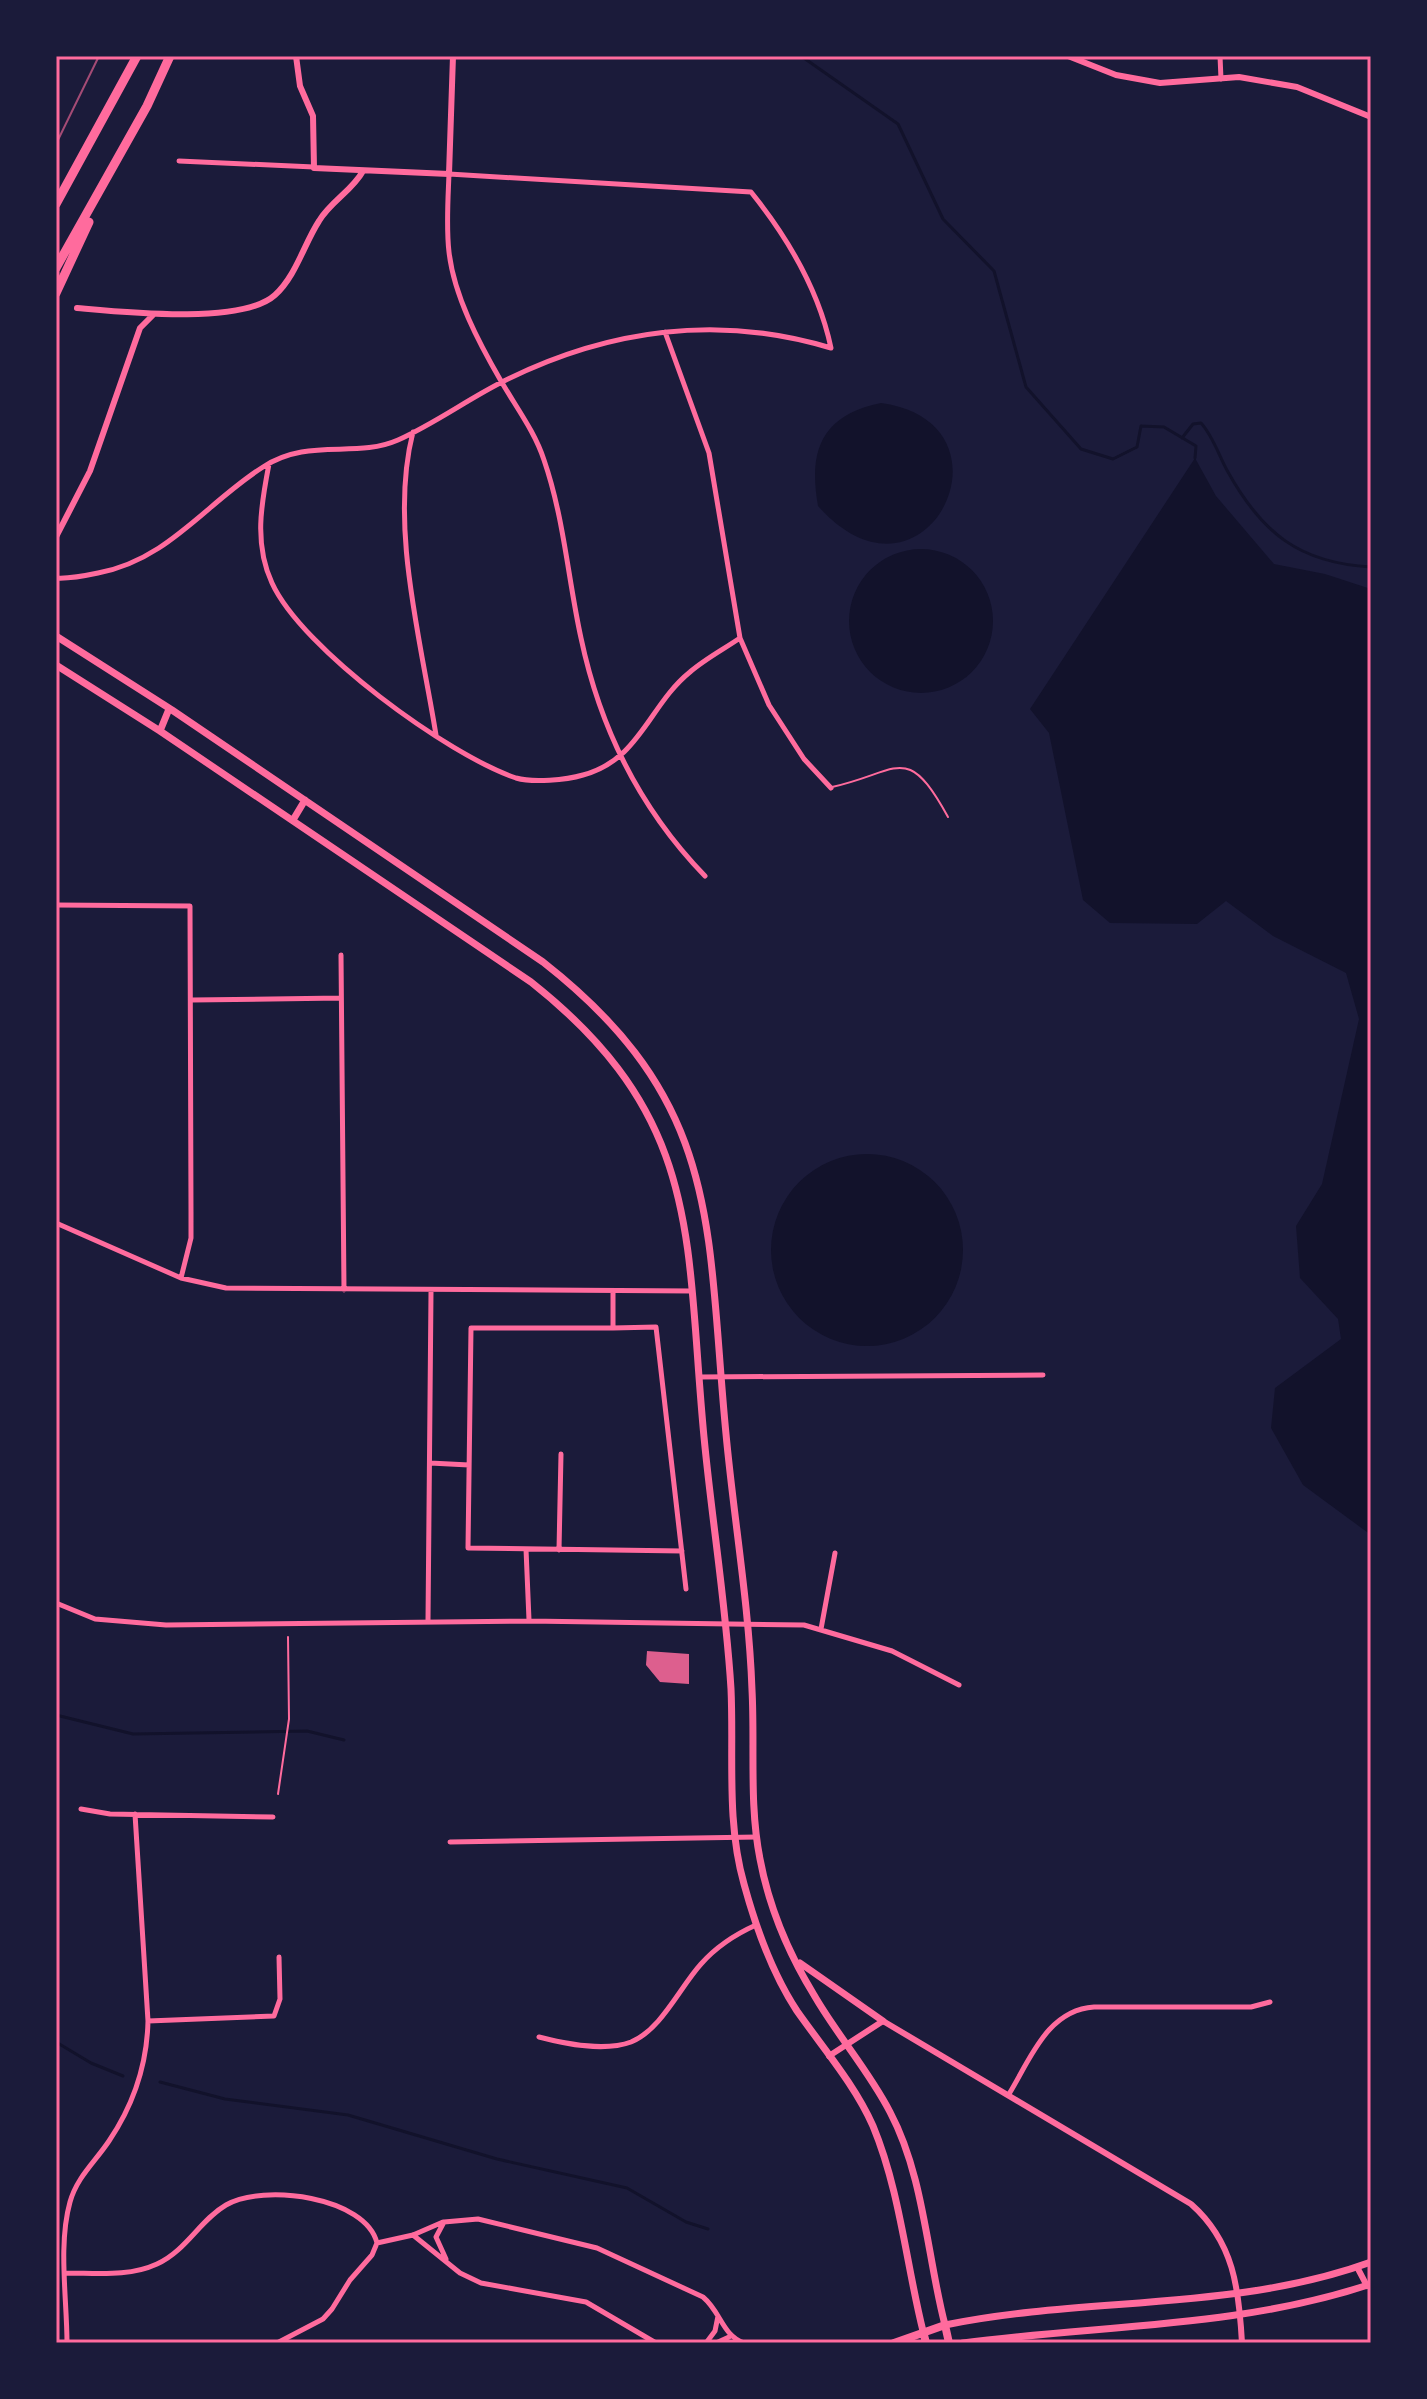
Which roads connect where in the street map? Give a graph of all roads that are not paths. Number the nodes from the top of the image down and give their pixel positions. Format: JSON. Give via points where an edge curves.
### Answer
{"nodes":[{"id":1,"x":137,"y":56,"type":"edge"},
{"id":2,"x":170,"y":56,"type":"edge"},
{"id":3,"x":296,"y":56,"type":"edge"},
{"id":4,"x":453,"y":56,"type":"edge"},
{"id":5,"x":1068,"y":56,"type":"edge"},
{"id":6,"x":1220,"y":56,"type":"edge"},
{"id":7,"x":1221,"y":79,"type":"junction"},
{"id":8,"x":1371,"y":117,"type":"edge"},
{"id":9,"x":179,"y":161,"type":"dead end"},
{"id":10,"x":115,"y":165,"type":"junction"},
{"id":11,"x":314,"y":168,"type":"junction"},
{"id":12,"x":363,"y":171,"type":"junction"},
{"id":13,"x":449,"y":174,"type":"junction"},
{"id":14,"x":56,"y":204,"type":"edge"},
{"id":15,"x":56,"y":268,"type":"edge"},
{"id":16,"x":56,"y":293,"type":"edge"},
{"id":17,"x":77,"y":308,"type":"dead end"},
{"id":18,"x":153,"y":315,"type":"junction"},
{"id":19,"x":665,"y":332,"type":"junction"},
{"id":20,"x":502,"y":382,"type":"junction"},
{"id":21,"x":413,"y":431,"type":"junction"},
{"id":22,"x":270,"y":463,"type":"junction"},
{"id":23,"x":56,"y":537,"type":"edge"},
{"id":24,"x":56,"y":578,"type":"edge"},
{"id":25,"x":56,"y":636,"type":"edge"},
{"id":26,"x":740,"y":638,"type":"junction"},
{"id":27,"x":56,"y":665,"type":"edge"},
{"id":28,"x":169,"y":709,"type":"junction"},
{"id":29,"x":160,"y":731,"type":"junction"},
{"id":30,"x":436,"y":736,"type":"junction"},
{"id":31,"x":620,"y":759,"type":"junction"},
{"id":32,"x":831,"y":788,"type":"joint"},
{"id":33,"x":305,"y":800,"type":"junction"},
{"id":34,"x":948,"y":817,"type":"dead end"},
{"id":35,"x":293,"y":820,"type":"junction"},
{"id":36,"x":705,"y":876,"type":"dead end"},
{"id":37,"x":56,"y":905,"type":"edge"},
{"id":38,"x":341,"y":955,"type":"dead end"},
{"id":39,"x":341,"y":998,"type":"junction"},
{"id":40,"x":192,"y":1000,"type":"junction"},
{"id":41,"x":56,"y":1223,"type":"edge"},
{"id":42,"x":181,"y":1278,"type":"junction"},
{"id":43,"x":344,"y":1290,"type":"junction"},
{"id":44,"x":613,"y":1291,"type":"junction"},
{"id":45,"x":692,"y":1291,"type":"junction"},
{"id":46,"x":431,"y":1292,"type":"junction"},
{"id":47,"x":613,"y":1328,"type":"junction"},
{"id":48,"x":1043,"y":1375,"type":"dead end"},
{"id":49,"x":720,"y":1376,"type":"junction"},
{"id":50,"x":698,"y":1377,"type":"junction"},
{"id":51,"x":561,"y":1454,"type":"dead end"},
{"id":52,"x":430,"y":1463,"type":"junction"},
{"id":53,"x":469,"y":1465,"type":"junction"},
{"id":54,"x":526,"y":1549,"type":"junction"},
{"id":55,"x":559,"y":1550,"type":"junction"},
{"id":56,"x":682,"y":1551,"type":"junction"},
{"id":57,"x":835,"y":1553,"type":"dead end"},
{"id":58,"x":686,"y":1589,"type":"dead end"},
{"id":59,"x":56,"y":1603,"type":"edge"},
{"id":60,"x":428,"y":1621,"type":"junction"},
{"id":61,"x":529,"y":1621,"type":"junction"},
{"id":62,"x":725,"y":1622,"type":"junction"},
{"id":63,"x":748,"y":1624,"type":"junction"},
{"id":64,"x":821,"y":1629,"type":"junction"},
{"id":65,"x":959,"y":1685,"type":"dead end"},
{"id":66,"x":81,"y":1809,"type":"dead end"},
{"id":67,"x":135,"y":1814,"type":"junction"},
{"id":68,"x":273,"y":1817,"type":"dead end"},
{"id":69,"x":736,"y":1837,"type":"junction"},
{"id":70,"x":757,"y":1837,"type":"junction"},
{"id":71,"x":450,"y":1842,"type":"dead end"},
{"id":72,"x":756,"y":1925,"type":"junction"},
{"id":73,"x":279,"y":1957,"type":"dead end"},
{"id":74,"x":795,"y":1959,"type":"junction"},
{"id":75,"x":1270,"y":2002,"type":"dead end"},
{"id":76,"x":148,"y":2021,"type":"junction"},
{"id":77,"x":883,"y":2021,"type":"junction"},
{"id":78,"x":539,"y":2037,"type":"dead end"},
{"id":79,"x":847,"y":2043,"type":"junction"},
{"id":80,"x":829,"y":2056,"type":"junction"},
{"id":81,"x":1009,"y":2094,"type":"junction"},
{"id":82,"x":444,"y":2222,"type":"junction"},
{"id":83,"x":413,"y":2235,"type":"junction"},
{"id":84,"x":377,"y":2243,"type":"junction"},
{"id":85,"x":446,"y":2259,"type":"junction"},
{"id":86,"x":1371,"y":2262,"type":"edge"},
{"id":87,"x":1357,"y":2267,"type":"junction"},
{"id":88,"x":66,"y":2273,"type":"junction"},
{"id":89,"x":1369,"y":2285,"type":"edge"},
{"id":90,"x":1238,"y":2293,"type":"junction"},
{"id":91,"x":718,"y":2314,"type":"junction"},
{"id":92,"x":1240,"y":2314,"type":"junction"},
{"id":93,"x":945,"y":2325,"type":"junction"},
{"id":94,"x":923,"y":2331,"type":"junction"},
{"id":95,"x":730,"y":2337,"type":"junction"},
{"id":96,"x":67,"y":2343,"type":"edge"},
{"id":97,"x":277,"y":2343,"type":"edge"},
{"id":98,"x":656,"y":2343,"type":"edge"},
{"id":99,"x":706,"y":2343,"type":"edge"},
{"id":100,"x":716,"y":2343,"type":"edge"},
{"id":101,"x":744,"y":2343,"type":"edge"},
{"id":102,"x":894,"y":2343,"type":"edge"},
{"id":103,"x":926,"y":2343,"type":"edge"},
{"id":104,"x":949,"y":2343,"type":"edge"},
{"id":105,"x":963,"y":2343,"type":"edge"},
{"id":106,"x":1242,"y":2343,"type":"edge"}],
"edges":[{"from":1,"to":14,"type":"highway"},
{"from":2,"to":10,"type":"highway"},
{"from":3,"to":11,"type":"street","via":[[300,86],[313,116]]},
{"from":4,"to":13,"type":"street"},
{"from":5,"to":7,"type":"street","via":[[1116,75],[1160,83]]},
{"from":6,"to":7,"type":"street"},
{"from":7,"to":8,"type":"street","via":[[1297,87]]},
{"from":9,"to":11,"type":"street"},
{"from":10,"to":15,"type":"highway"},
{"from":10,"to":16,"type":"highway"},
{"from":11,"to":12,"type":"street"},
{"from":12,"to":13,"type":"street"},
{"from":12,"to":18,"type":"street","via":[[356,185],[319,220],[273,297],[231,312]]},
{"from":13,"to":19,"type":"street","via":[[751,192],[802,269],[824,314],[831,348],[729,328]]},
{"from":13,"to":20,"type":"street","via":[[449,253],[455,282]]},
{"from":17,"to":18,"type":"street"},
{"from":18,"to":23,"type":"street","via":[[140,328],[90,471]]},
{"from":19,"to":20,"type":"street","via":[[571,350]]},
{"from":19,"to":26,"type":"street","via":[[709,453]]},
{"from":20,"to":21,"type":"street"},
{"from":20,"to":31,"type":"street","via":[[543,457],[558,505],[581,640]]},
{"from":21,"to":22,"type":"street","via":[[395,441],[319,447]]},
{"from":21,"to":30,"type":"street","via":[[406,540]]},
{"from":22,"to":24,"type":"street","via":[[141,561]]},
{"from":22,"to":30,"type":"street","via":[[260,536],[268,574],[280,598],[353,674]]},
{"from":25,"to":28,"type":"main road"},
{"from":26,"to":31,"type":"street","via":[[688,673]]},
{"from":26,"to":32,"type":"street","via":[[769,705],[804,759]]},
{"from":27,"to":29,"type":"main road"},
{"from":28,"to":29,"type":"main road"},
{"from":28,"to":33,"type":"main road"},
{"from":29,"to":35,"type":"main road"},
{"from":30,"to":31,"type":"street","via":[[520,779],[582,776]]},
{"from":31,"to":36,"type":"street","via":[[671,839]]},
{"from":32,"to":34,"type":"lane","via":[[902,767],[920,774]]},
{"from":33,"to":35,"type":"main road"},
{"from":33,"to":49,"type":"main road","via":[[543,962],[583,994],[641,1058],[685,1136],[703,1197]]},
{"from":35,"to":45,"type":"main road","via":[[531,982],[566,1010],[623,1073],[645,1106],[674,1177],[687,1233]]},
{"from":37,"to":40,"type":"street","via":[[190,906]]},
{"from":38,"to":39,"type":"street"},
{"from":39,"to":40,"type":"street"},
{"from":39,"to":43,"type":"street"},
{"from":40,"to":42,"type":"street","via":[[191,1238]]},
{"from":41,"to":42,"type":"street"},
{"from":42,"to":43,"type":"street","via":[[258,1290]]},
{"from":43,"to":46,"type":"street"},
{"from":44,"to":45,"type":"street"},
{"from":44,"to":46,"type":"street"},
{"from":44,"to":47,"type":"street"},
{"from":45,"to":50,"type":"main road"},
{"from":46,"to":52,"type":"street"},
{"from":47,"to":53,"type":"street","via":[[471,1328]]},
{"from":47,"to":56,"type":"street","via":[[656,1327]]},
{"from":48,"to":49,"type":"street"},
{"from":49,"to":50,"type":"street"},
{"from":49,"to":63,"type":"main road"},
{"from":50,"to":62,"type":"main road"},
{"from":51,"to":55,"type":"street"},
{"from":52,"to":53,"type":"street"},
{"from":52,"to":60,"type":"street"},
{"from":53,"to":54,"type":"street","via":[[468,1548]]},
{"from":54,"to":55,"type":"street"},
{"from":54,"to":61,"type":"street"},
{"from":55,"to":56,"type":"street"},
{"from":56,"to":58,"type":"street"},
{"from":57,"to":64,"type":"street"},
{"from":59,"to":60,"type":"street","via":[[95,1619],[166,1625]]},
{"from":60,"to":61,"type":"street"},
{"from":61,"to":62,"type":"street"},
{"from":62,"to":63,"type":"street"},
{"from":62,"to":69,"type":"main road"},
{"from":63,"to":64,"type":"street"},
{"from":63,"to":70,"type":"main road"},
{"from":64,"to":65,"type":"street","via":[[892,1651]]},
{"from":66,"to":67,"type":"street"},
{"from":67,"to":68,"type":"street"},
{"from":67,"to":76,"type":"street"},
{"from":69,"to":70,"type":"street"},
{"from":69,"to":71,"type":"street"},
{"from":69,"to":72,"type":"main road"},
{"from":70,"to":74,"type":"main road","via":[[770,1898]]},
{"from":72,"to":78,"type":"street","via":[[702,1962],[651,2028],[635,2040],[582,2045]]},
{"from":72,"to":80,"type":"main road","via":[[795,2007]]},
{"from":73,"to":76,"type":"street","via":[[280,1999],[274,2016]]},
{"from":74,"to":77,"type":"main road"},
{"from":74,"to":79,"type":"main road"},
{"from":75,"to":81,"type":"street","via":[[1251,2007],[1072,2011],[1047,2031]]},
{"from":76,"to":88,"type":"street","via":[[147,2052],[134,2098],[109,2142],[82,2173],[70,2203]]},
{"from":77,"to":79,"type":"street"},
{"from":77,"to":81,"type":"street"},
{"from":79,"to":80,"type":"street"},
{"from":79,"to":93,"type":"main road","via":[[892,2114],[904,2146]]},
{"from":80,"to":94,"type":"main road","via":[[871,2124],[884,2157]]},
{"from":81,"to":90,"type":"street","via":[[1191,2204],[1223,2243]]},
{"from":82,"to":83,"type":"street"},
{"from":82,"to":85,"type":"street","via":[[436,2237]]},
{"from":82,"to":91,"type":"street","via":[[478,2219],[597,2248],[703,2297]]},
{"from":83,"to":84,"type":"street"},
{"from":83,"to":85,"type":"street"},
{"from":84,"to":88,"type":"street","via":[[368,2222],[347,2208],[262,2195],[223,2206],[177,2252],[156,2264],[124,2273]]},
{"from":84,"to":97,"type":"street","via":[[323,2319]]},
{"from":85,"to":98,"type":"street","via":[[481,2283],[586,2302]]},
{"from":86,"to":87,"type":"main road"},
{"from":87,"to":89,"type":"street"},
{"from":87,"to":90,"type":"main road"},
{"from":88,"to":96,"type":"street"},
{"from":89,"to":92,"type":"main road"},
{"from":90,"to":92,"type":"street"},
{"from":90,"to":93,"type":"main road"},
{"from":91,"to":95,"type":"street"},
{"from":91,"to":99,"type":"street"},
{"from":92,"to":105,"type":"main road"},
{"from":92,"to":106,"type":"street"},
{"from":93,"to":94,"type":"main road"},
{"from":93,"to":104,"type":"main road"},
{"from":94,"to":102,"type":"main road"},
{"from":94,"to":103,"type":"main road"},
{"from":95,"to":100,"type":"street"},
{"from":95,"to":101,"type":"street"}]}
